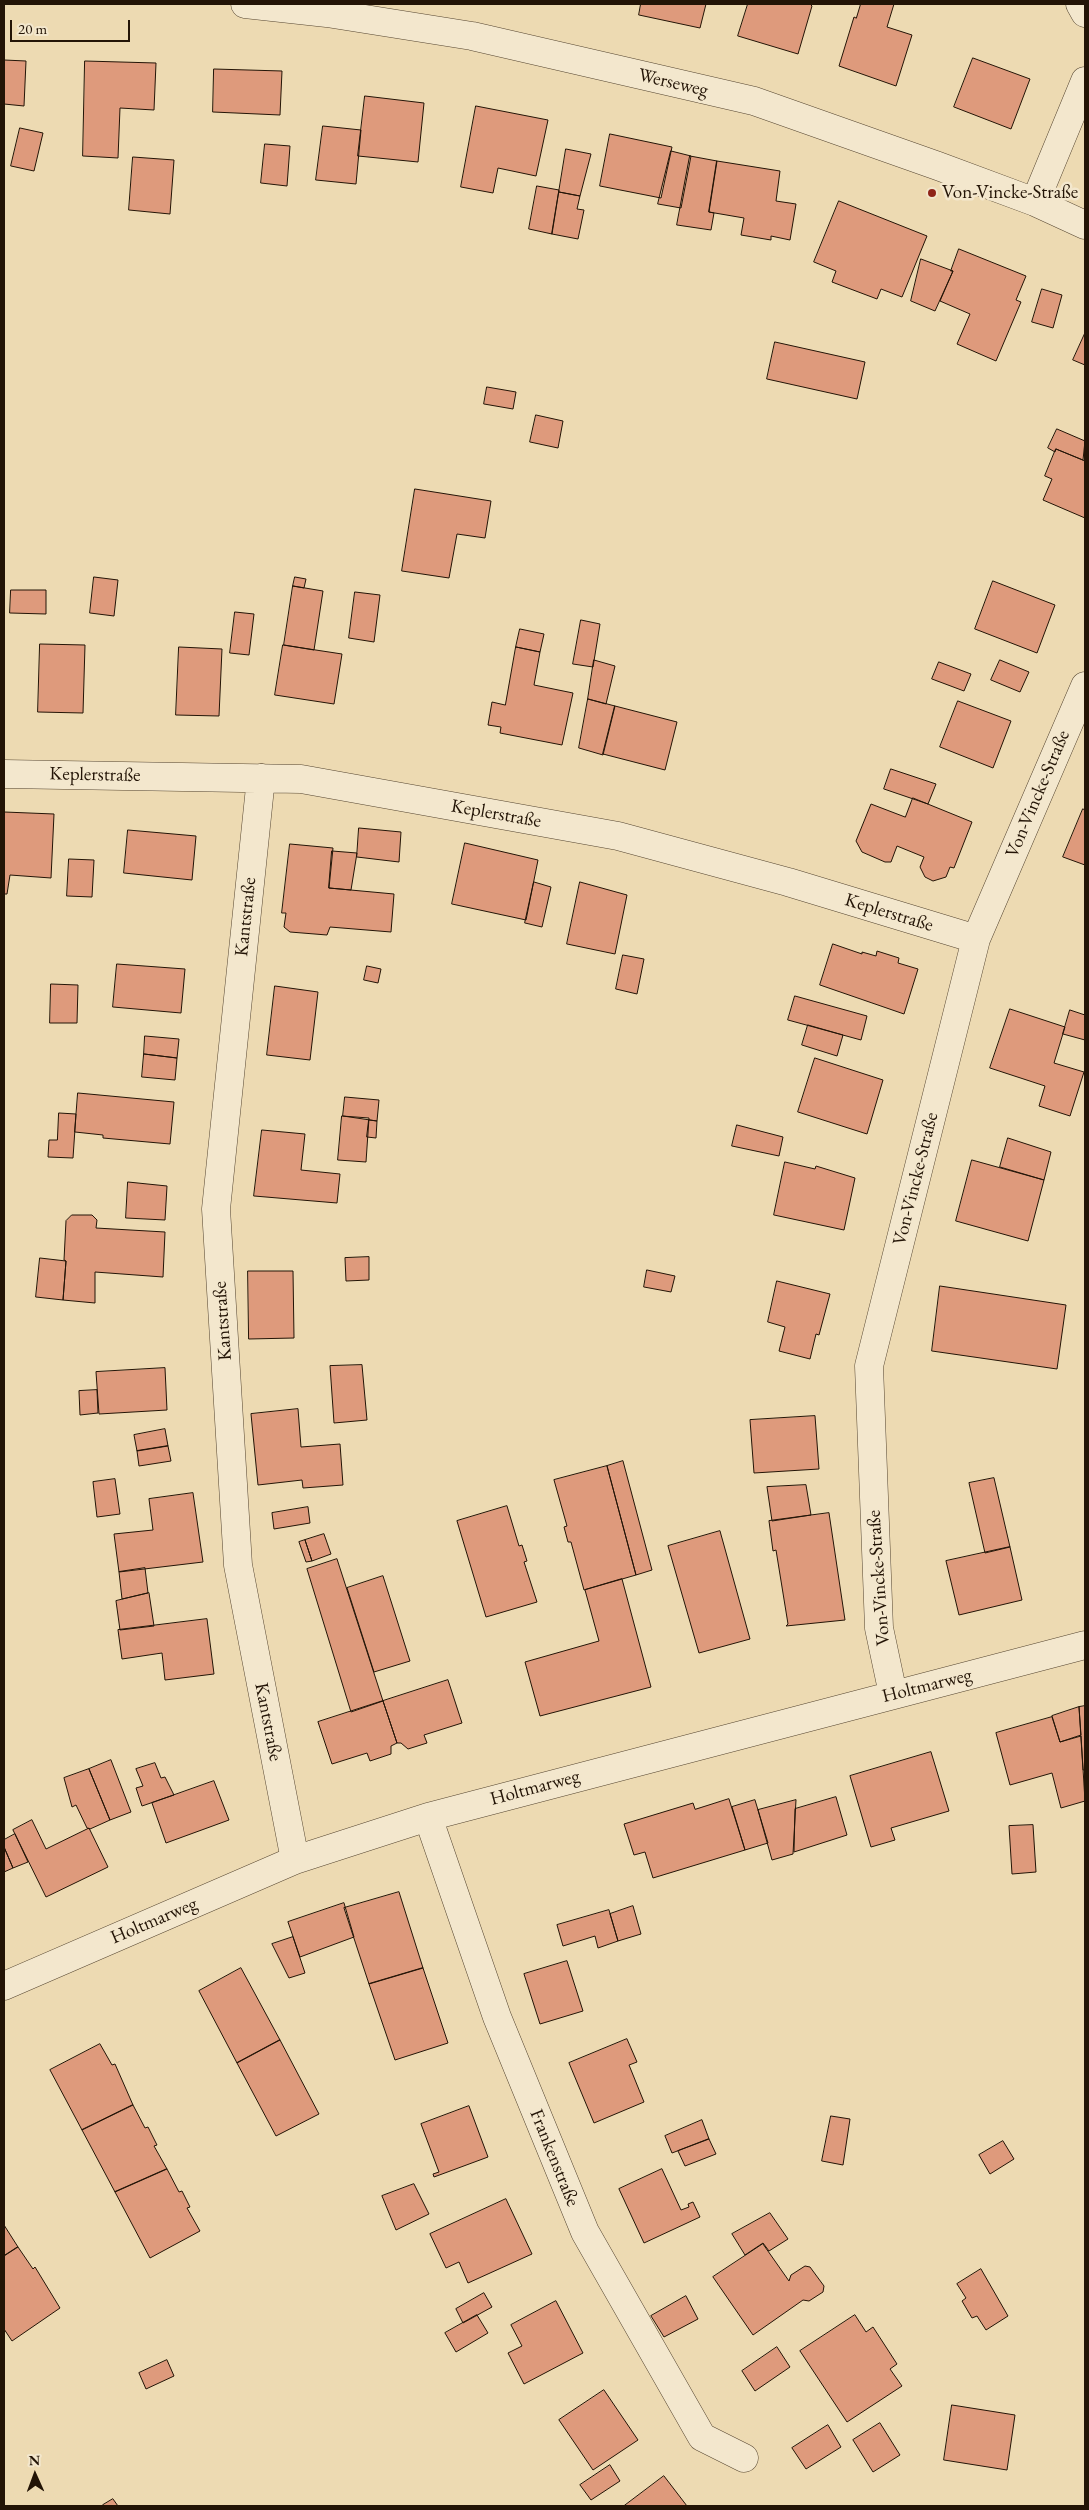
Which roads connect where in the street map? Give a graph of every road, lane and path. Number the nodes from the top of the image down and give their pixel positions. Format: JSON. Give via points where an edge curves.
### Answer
{"nodes":[{"id":1,"x":245,"y":4,"type":"edge"},
{"id":2,"x":1080,"y":4,"type":"edge"},
{"id":3,"x":1085,"y":13,"type":"edge"},
{"id":4,"x":1085,"y":81,"type":"edge"},
{"id":5,"x":1035,"y":202,"type":"junction"},
{"id":6,"x":1085,"y":225,"type":"edge"},
{"id":7,"x":1085,"y":686,"type":"edge"},
{"id":8,"x":4,"y":774,"type":"edge"},
{"id":9,"x":261,"y":778,"type":"junction"},
{"id":10,"x":976,"y":939,"type":"junction"},
{"id":11,"x":1085,"y":1645,"type":"edge"},
{"id":12,"x":893,"y":1694,"type":"junction"},
{"id":13,"x":428,"y":1816,"type":"junction"},
{"id":14,"x":295,"y":1860,"type":"junction"},
{"id":15,"x":4,"y":1986,"type":"edge"},
{"id":16,"x":744,"y":2458,"type":"dead end"}],
"edges":[{"from":1,"to":5,"type":"street","name":"Werseweg","via":[[327,13],[472,36],[754,101]]},
{"from":2,"to":3,"type":"street"},
{"from":4,"to":5,"type":"street"},
{"from":5,"to":6,"type":"street","name":"Werseweg"},
{"from":7,"to":10,"type":"street","name":"Von-Vincke-Straße"},
{"from":8,"to":9,"type":"street","name":"Keplerstraße"},
{"from":9,"to":10,"type":"street","name":"Keplerstraße","via":[[301,779],[618,836],[788,882]]},
{"from":9,"to":14,"type":"street","name":"Kantstraße","via":[[216,1210],[238,1565]]},
{"from":10,"to":12,"type":"street","name":"Von-Vincke-Straße","via":[[869,1366],[879,1628]]},
{"from":11,"to":12,"type":"street","name":"Holtmarweg"},
{"from":12,"to":13,"type":"street","name":"Holtmarweg"},
{"from":13,"to":14,"type":"street","name":"Holtmarweg"},
{"from":13,"to":16,"type":"street","name":"Frankenstraße","via":[[497,2017],[585,2232],[702,2437]]},
{"from":14,"to":15,"type":"street","name":"Holtmarweg"}]}
